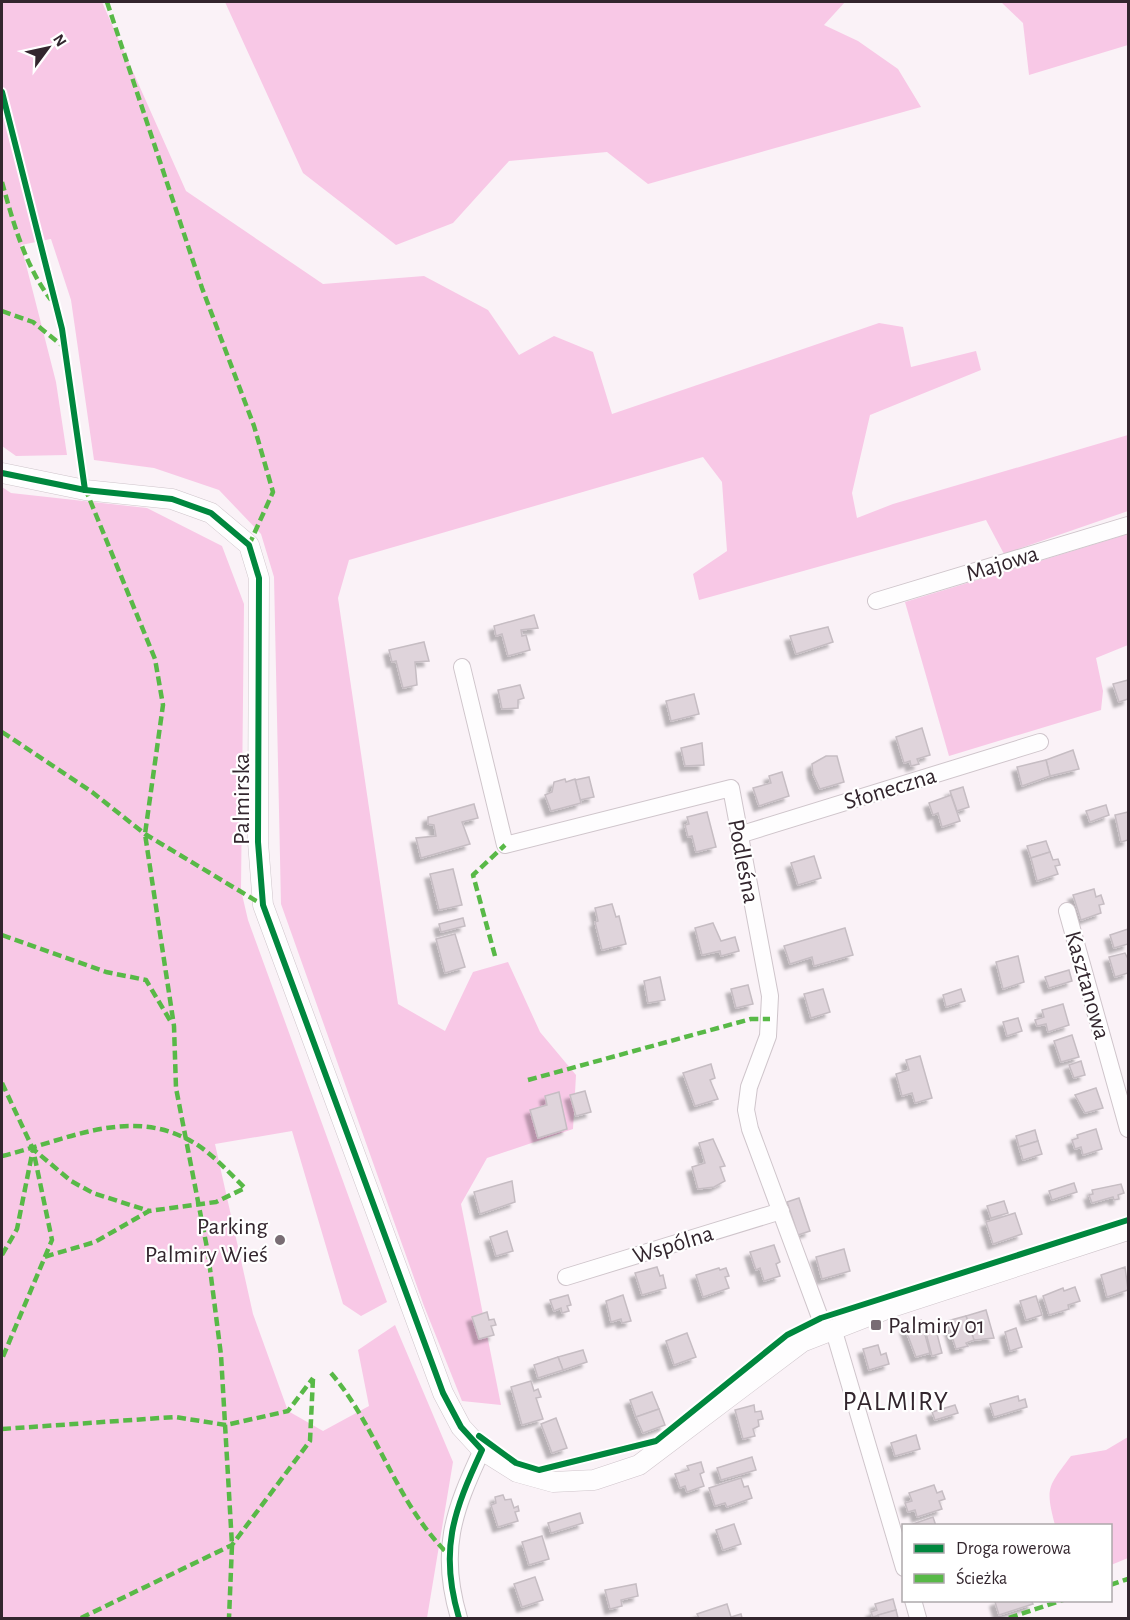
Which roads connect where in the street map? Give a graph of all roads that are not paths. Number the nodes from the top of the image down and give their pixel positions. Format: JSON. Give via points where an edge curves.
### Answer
{"nodes":[{"id":1,"x":2,"y":473,"type":"edge"},
{"id":2,"x":1128,"y":525,"type":"edge"},
{"id":3,"x":876,"y":602,"type":"dead end"},
{"id":4,"x":462,"y":667,"type":"dead end"},
{"id":5,"x":1040,"y":742,"type":"dead end"},
{"id":6,"x":740,"y":835,"type":"junction"},
{"id":7,"x":1067,"y":911,"type":"dead end"},
{"id":8,"x":1128,"y":1129,"type":"edge"},
{"id":9,"x":781,"y":1211,"type":"junction"},
{"id":10,"x":1128,"y":1230,"type":"edge"},
{"id":11,"x":566,"y":1277,"type":"dead end"},
{"id":12,"x":829,"y":1330,"type":"junction"},
{"id":13,"x":482,"y":1450,"type":"junction"},
{"id":14,"x":902,"y":1565,"type":"edge"},
{"id":15,"x":914,"y":1602,"type":"edge"},
{"id":16,"x":459,"y":1618,"type":"edge"},
{"id":17,"x":918,"y":1618,"type":"edge"}],
"edges":[{"from":1,"to":13,"type":"street","name":"Palmirska","via":[[85,490],[172,500],[211,513],[249,545],[259,578],[258,842],[263,905],[443,1393],[461,1427]]},
{"from":2,"to":3,"type":"street","name":"Majowa"},
{"from":4,"to":6,"type":"street","name":"Podleśna","via":[[505,844],[731,788]]},
{"from":5,"to":6,"type":"street","name":"Słoneczna"},
{"from":6,"to":9,"type":"street","name":"Podleśna","via":[[770,996],[768,1036],[749,1087],[746,1110]]},
{"from":7,"to":8,"type":"street","name":"Kasztanowa"},
{"from":9,"to":11,"type":"street","name":"Wspólna"},
{"from":9,"to":12,"type":"street","name":"Podleśna"},
{"from":10,"to":12,"type":"street","name":"Palmirska"},
{"from":12,"to":13,"type":"street","name":"Palmirska","via":[[779,1356],[639,1465],[594,1480],[553,1482],[517,1472]]},
{"from":12,"to":14,"type":"street","name":"Podleśna"},
{"from":13,"to":16,"type":"street","via":[[454,1514],[448,1554]]},
{"from":15,"to":17,"type":"street"}]}
